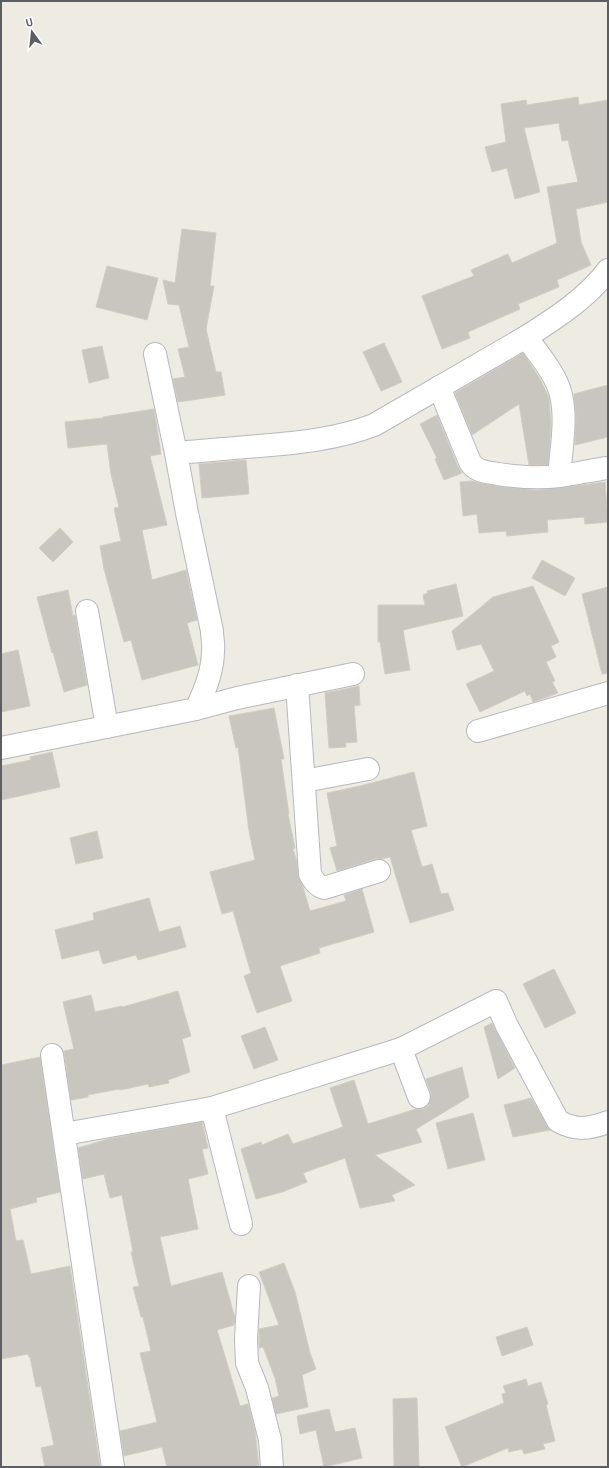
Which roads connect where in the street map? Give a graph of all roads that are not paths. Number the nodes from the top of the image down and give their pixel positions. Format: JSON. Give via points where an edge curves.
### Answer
{"nodes":[{"id":1,"x":608,"y":270,"type":"edge"},
{"id":2,"x":526,"y":337,"type":"junction"},
{"id":3,"x":155,"y":354,"type":"dead end"},
{"id":4,"x":439,"y":387,"type":"junction"},
{"id":5,"x":176,"y":453,"type":"junction"},
{"id":6,"x":608,"y":468,"type":"edge"},
{"id":7,"x":559,"y":476,"type":"junction"},
{"id":8,"x":87,"y":611,"type":"dead end"},
{"id":9,"x":353,"y":674,"type":"dead end"},
{"id":10,"x":297,"y":685,"type":"junction"},
{"id":11,"x":608,"y":693,"type":"edge"},
{"id":12,"x":196,"y":709,"type":"junction"},
{"id":13,"x":107,"y":727,"type":"junction"},
{"id":14,"x":478,"y":731,"type":"dead end"},
{"id":15,"x":1,"y":748,"type":"edge"},
{"id":16,"x":368,"y":769,"type":"dead end"},
{"id":17,"x":304,"y":781,"type":"junction"},
{"id":18,"x":379,"y":871,"type":"dead end"},
{"id":19,"x":401,"y":1049,"type":"junction"},
{"id":20,"x":52,"y":1055,"type":"dead end"},
{"id":21,"x":419,"y":1097,"type":"dead end"},
{"id":22,"x":212,"y":1108,"type":"junction"},
{"id":23,"x":608,"y":1122,"type":"edge"},
{"id":24,"x":64,"y":1134,"type":"junction"},
{"id":25,"x":240,"y":1224,"type":"dead end"},
{"id":26,"x":250,"y":1286,"type":"dead end"},
{"id":27,"x":113,"y":1467,"type":"edge"},
{"id":28,"x":272,"y":1467,"type":"edge"}],
"edges":[{"from":1,"to":2,"type":"street","via":[[584,296]]},
{"from":2,"to":4,"type":"street"},
{"from":2,"to":7,"type":"street","via":[[550,371],[561,394],[564,408]]},
{"from":3,"to":5,"type":"street"},
{"from":4,"to":5,"type":"street","via":[[358,432],[292,444]]},
{"from":4,"to":7,"type":"street","via":[[470,462],[477,470],[520,477]]},
{"from":5,"to":12,"type":"street","via":[[212,632],[210,673]]},
{"from":6,"to":7,"type":"street"},
{"from":8,"to":13,"type":"street"},
{"from":9,"to":10,"type":"street"},
{"from":10,"to":12,"type":"street"},
{"from":10,"to":17,"type":"street"},
{"from":11,"to":14,"type":"street"},
{"from":12,"to":13,"type":"street"},
{"from":13,"to":15,"type":"street"},
{"from":16,"to":17,"type":"street"},
{"from":17,"to":18,"type":"street","via":[[310,874],[313,880],[324,888]]},
{"from":19,"to":21,"type":"street"},
{"from":19,"to":22,"type":"street"},
{"from":19,"to":23,"type":"street","via":[[496,1001],[558,1121],[579,1128],[594,1127]]},
{"from":20,"to":24,"type":"street"},
{"from":22,"to":24,"type":"street"},
{"from":22,"to":25,"type":"street"},
{"from":24,"to":27,"type":"street"},
{"from":26,"to":28,"type":"street","via":[[247,1363],[257,1388],[270,1440]]}]}
